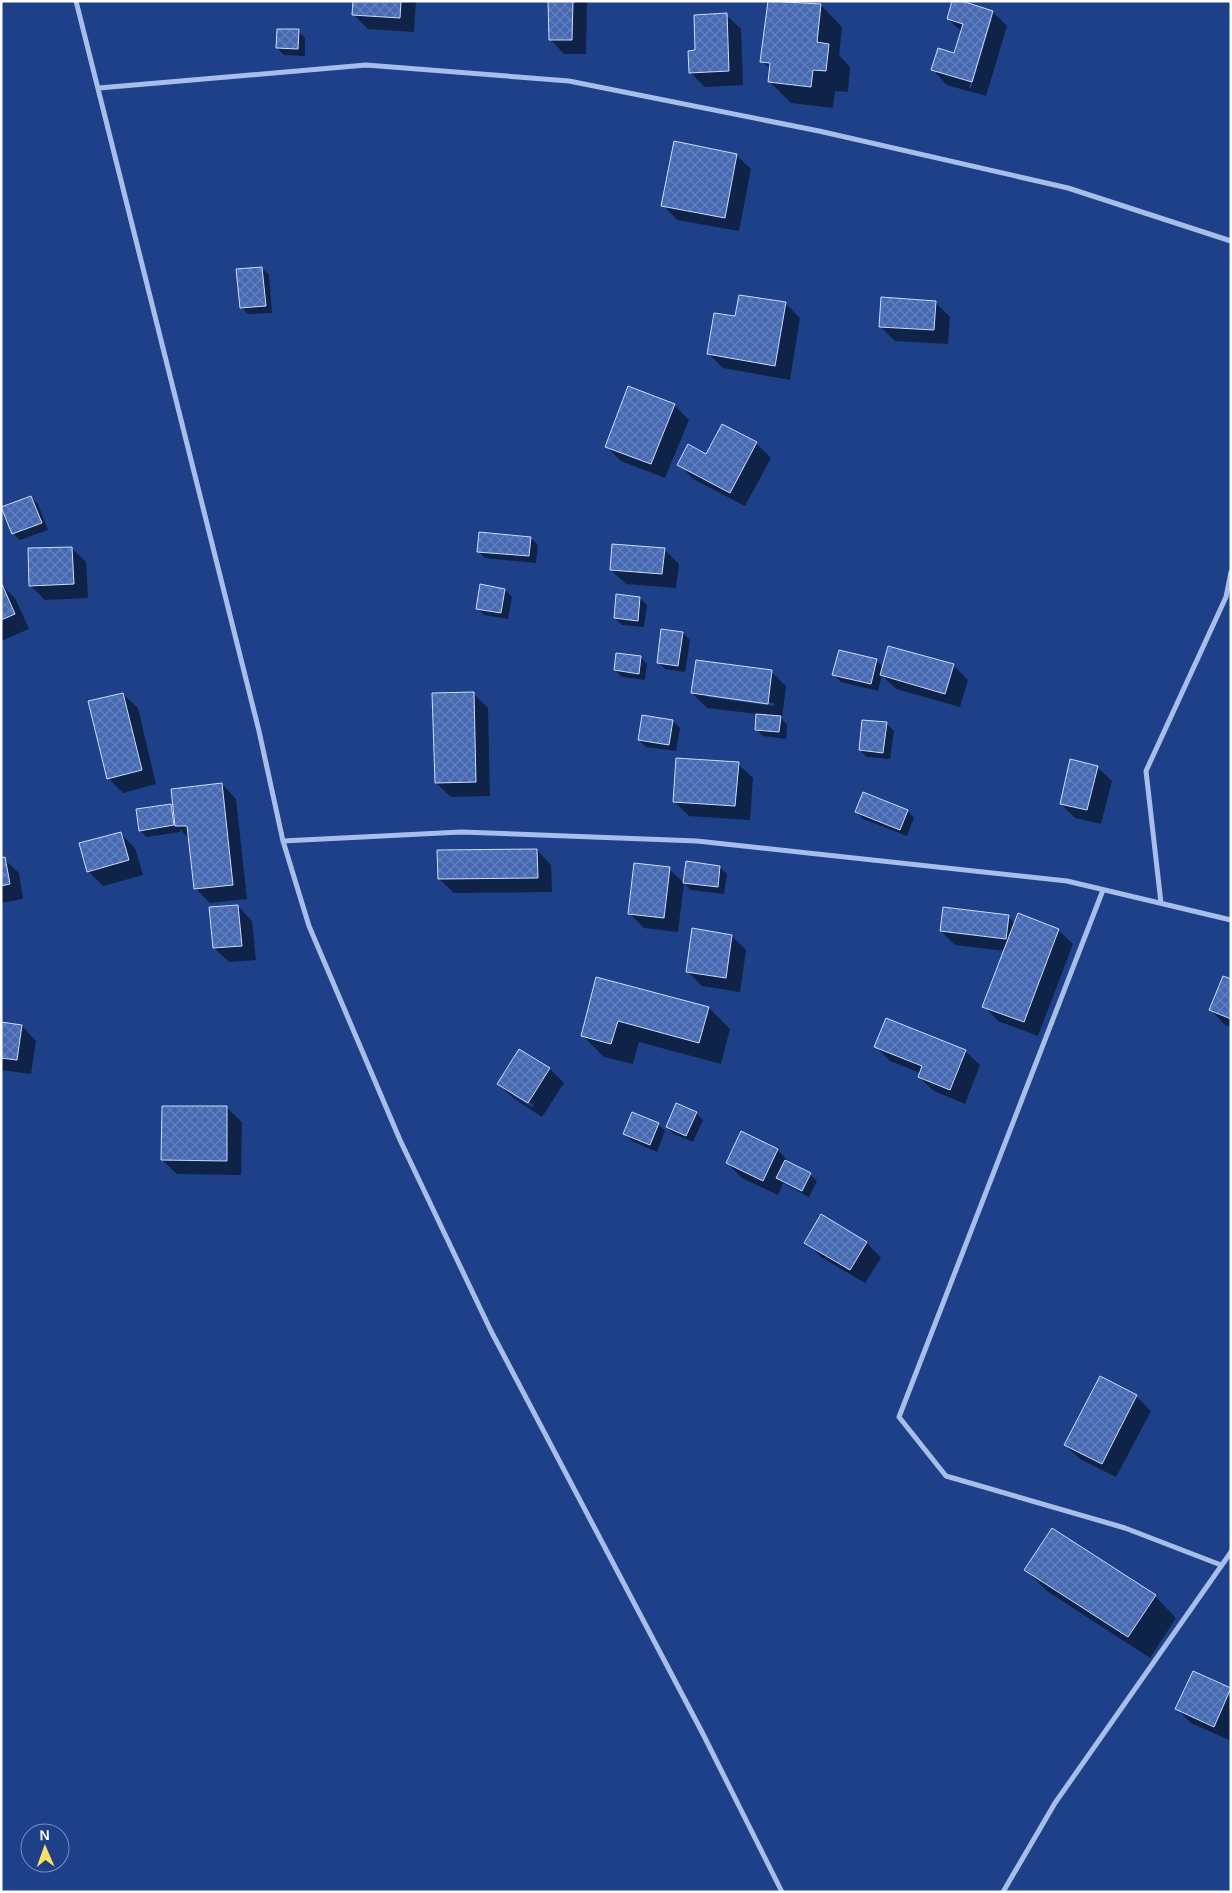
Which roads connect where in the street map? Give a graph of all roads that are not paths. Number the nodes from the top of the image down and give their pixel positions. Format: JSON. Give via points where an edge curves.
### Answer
{"nodes":[{"id":1,"x":76,"y":1,"type":"edge"},
{"id":2,"x":98,"y":88,"type":"junction"},
{"id":3,"x":1231,"y":242,"type":"edge"},
{"id":4,"x":1231,"y":572,"type":"edge"},
{"id":5,"x":283,"y":841,"type":"junction"},
{"id":6,"x":1103,"y":890,"type":"junction"},
{"id":7,"x":1161,"y":903,"type":"junction"},
{"id":8,"x":1231,"y":920,"type":"edge"},
{"id":9,"x":1231,"y":1552,"type":"edge"},
{"id":10,"x":1221,"y":1565,"type":"junction"},
{"id":11,"x":782,"y":1892,"type":"edge"},
{"id":12,"x":1003,"y":1892,"type":"edge"}],
"edges":[{"from":1,"to":2,"type":"street"},
{"from":2,"to":3,"type":"street","via":[[366,65],[569,81],[819,131],[1068,188]]},
{"from":2,"to":5,"type":"street","via":[[259,731]]},
{"from":4,"to":7,"type":"street","via":[[1226,596],[1146,771]]},
{"from":5,"to":6,"type":"street","via":[[461,832],[697,841],[1066,881]]},
{"from":5,"to":11,"type":"street","via":[[309,926],[400,1140],[491,1331],[703,1734]]},
{"from":6,"to":7,"type":"street"},
{"from":6,"to":10,"type":"street","via":[[899,1417],[946,1476],[1126,1528]]},
{"from":7,"to":8,"type":"street"},
{"from":9,"to":10,"type":"street"},
{"from":10,"to":12,"type":"street","via":[[1055,1803]]}]}
